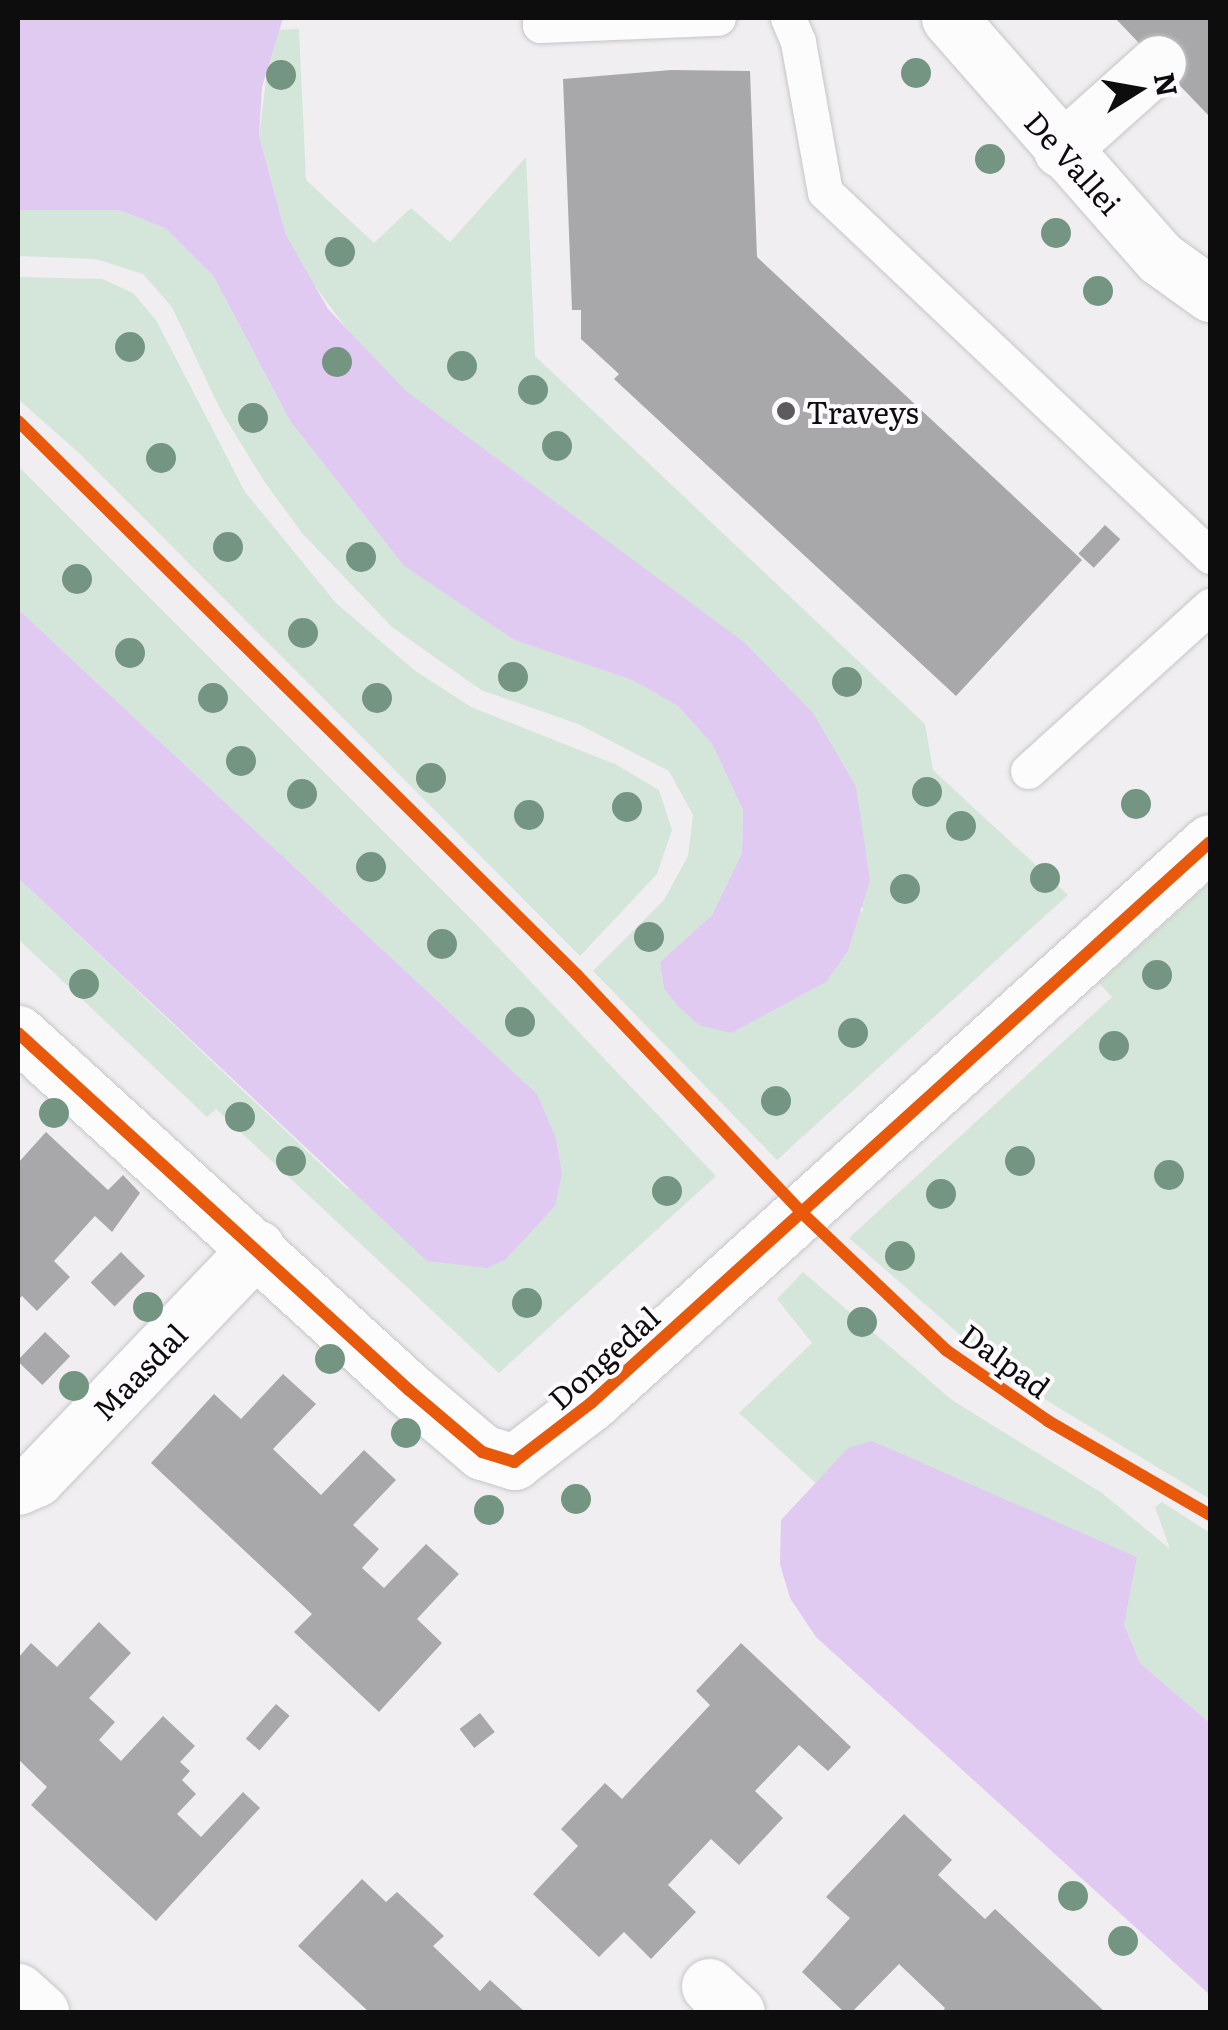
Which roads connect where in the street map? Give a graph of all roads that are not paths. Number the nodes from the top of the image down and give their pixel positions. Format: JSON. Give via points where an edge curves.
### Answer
{"nodes":[{"id":1,"x":540,"y":18,"type":"edge"},
{"id":2,"x":718,"y":18,"type":"edge"},
{"id":3,"x":788,"y":18,"type":"edge"},
{"id":4,"x":949,"y":18,"type":"edge"},
{"id":5,"x":1158,"y":63,"type":"dead end"},
{"id":6,"x":1062,"y":150,"type":"junction"},
{"id":7,"x":1210,"y":294,"type":"edge"},
{"id":8,"x":1210,"y":556,"type":"edge"},
{"id":9,"x":1210,"y":606,"type":"edge"},
{"id":10,"x":1028,"y":771,"type":"dead end"},
{"id":11,"x":1210,"y":842,"type":"edge"},
{"id":12,"x":18,"y":1033,"type":"edge"},
{"id":13,"x":257,"y":1248,"type":"junction"},
{"id":14,"x":18,"y":1487,"type":"edge"},
{"id":15,"x":18,"y":1990,"type":"edge"},
{"id":16,"x":41,"y":2012,"type":"edge"}],
"edges":[{"from":1,"to":2,"type":"lane","via":[[540,25]]},
{"from":3,"to":8,"type":"lane","via":[[825,192]]},
{"from":4,"to":6,"type":"street","name":"De Vallei"},
{"from":5,"to":6,"type":"street"},
{"from":6,"to":7,"type":"street","name":"De Vallei","via":[[1160,258]]},
{"from":9,"to":10,"type":"lane"},
{"from":11,"to":13,"type":"street","name":"Dongedal","via":[[591,1403],[514,1462],[482,1452]]},
{"from":12,"to":13,"type":"street","name":"Dongedal"},
{"from":13,"to":14,"type":"street","name":"Maasdal","via":[[36,1479]]},
{"from":15,"to":16,"type":"street"}]}
